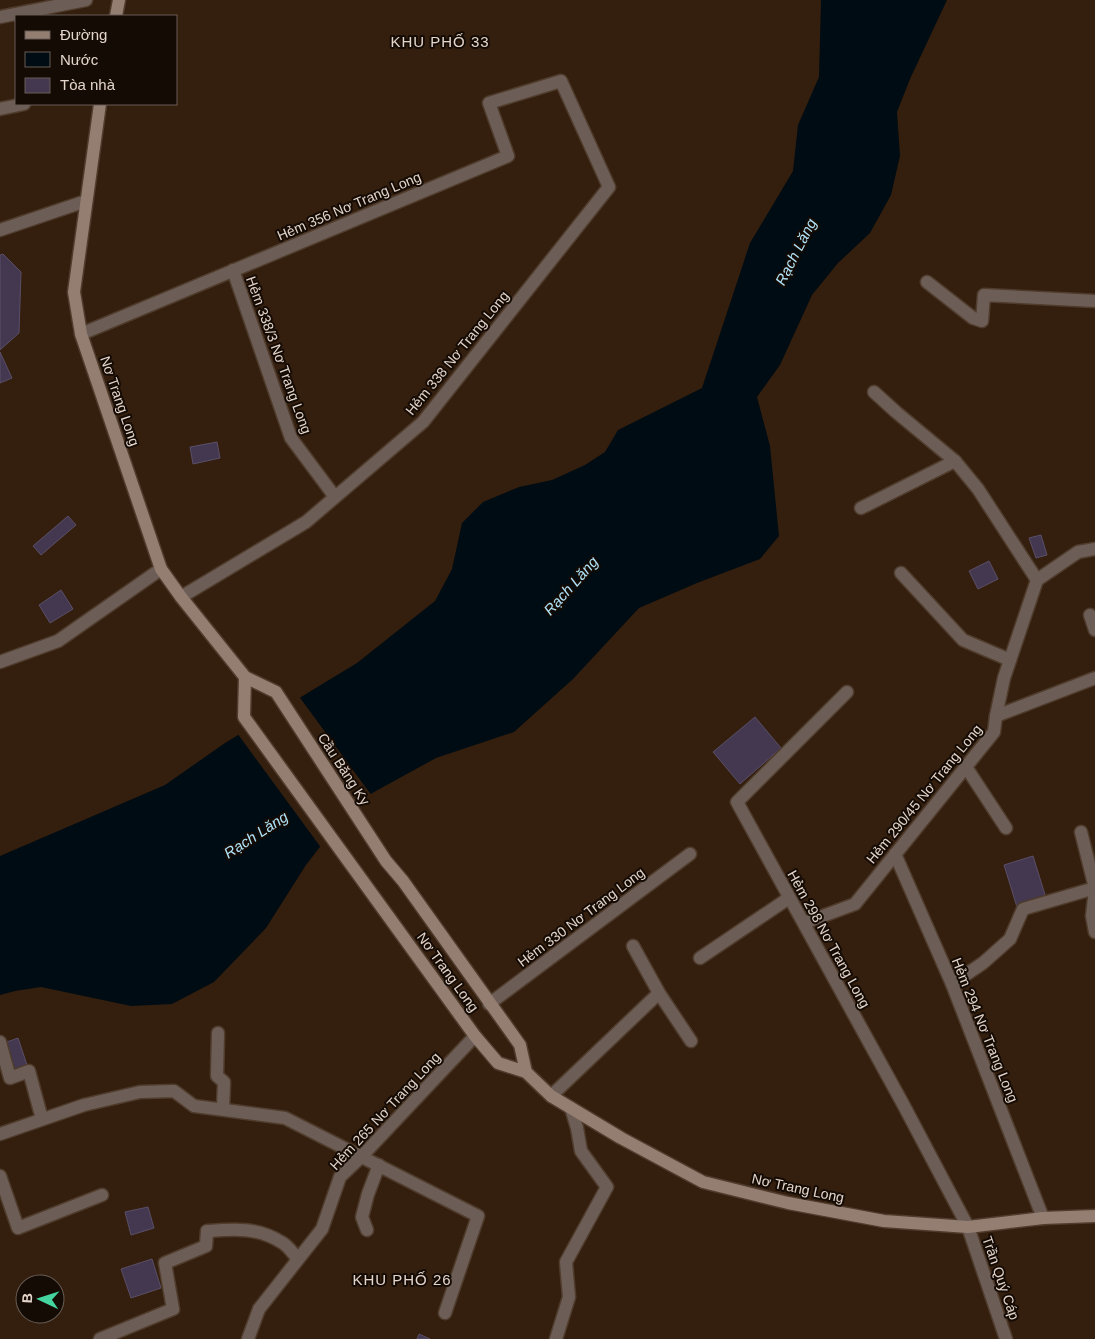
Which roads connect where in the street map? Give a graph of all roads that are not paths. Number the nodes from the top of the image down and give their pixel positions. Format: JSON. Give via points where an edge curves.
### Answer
{"nodes":[{"id":1,"x":86,"y":0,"type":"edge"},
{"id":2,"x":119,"y":0,"type":"edge"},
{"id":3,"x":116,"y":15,"type":"edge"},
{"id":4,"x":0,"y":18,"type":"edge"},
{"id":5,"x":562,"y":81,"type":"joint"},
{"id":6,"x":19,"y":105,"type":"edge"},
{"id":7,"x":100,"y":105,"type":"edge"},
{"id":8,"x":0,"y":109,"type":"edge"},
{"id":9,"x":86,"y":201,"type":"junction"},
{"id":10,"x":0,"y":230,"type":"edge"},
{"id":11,"x":232,"y":270,"type":"junction"},
{"id":12,"x":927,"y":282,"type":"dead end"},
{"id":13,"x":1095,"y":301,"type":"edge"},
{"id":14,"x":81,"y":334,"type":"junction"},
{"id":15,"x":874,"y":392,"type":"dead end"},
{"id":16,"x":955,"y":462,"type":"junction"},
{"id":17,"x":335,"y":497,"type":"junction"},
{"id":18,"x":861,"y":508,"type":"dead end"},
{"id":19,"x":1095,"y":549,"type":"edge"},
{"id":20,"x":162,"y":569,"type":"junction"},
{"id":21,"x":901,"y":573,"type":"dead end"},
{"id":22,"x":1037,"y":580,"type":"junction"},
{"id":23,"x":180,"y":598,"type":"junction"},
{"id":24,"x":1090,"y":614,"type":"dead end"},
{"id":25,"x":1095,"y":630,"type":"edge"},
{"id":26,"x":1010,"y":660,"type":"junction"},
{"id":27,"x":0,"y":662,"type":"edge"},
{"id":28,"x":245,"y":677,"type":"junction"},
{"id":29,"x":1095,"y":678,"type":"edge"},
{"id":30,"x":276,"y":692,"type":"joint"},
{"id":31,"x":847,"y":692,"type":"dead end"},
{"id":32,"x":996,"y":716,"type":"junction"},
{"id":33,"x":966,"y":767,"type":"junction"},
{"id":34,"x":1006,"y":828,"type":"dead end"},
{"id":35,"x":1081,"y":832,"type":"dead end"},
{"id":36,"x":690,"y":854,"type":"dead end"},
{"id":37,"x":895,"y":854,"type":"junction"},
{"id":38,"x":386,"y":861,"type":"joint"},
{"id":39,"x":1095,"y":889,"type":"edge"},
{"id":40,"x":789,"y":898,"type":"junction"},
{"id":41,"x":804,"y":924,"type":"junction"},
{"id":42,"x":1095,"y":932,"type":"edge"},
{"id":43,"x":633,"y":946,"type":"dead end"},
{"id":44,"x":700,"y":958,"type":"dead end"},
{"id":45,"x":952,"y":984,"type":"junction"},
{"id":46,"x":659,"y":993,"type":"junction"},
{"id":47,"x":489,"y":1004,"type":"junction"},
{"id":48,"x":218,"y":1033,"type":"dead end"},
{"id":49,"x":476,"y":1036,"type":"junction"},
{"id":50,"x":0,"y":1042,"type":"edge"},
{"id":51,"x":691,"y":1042,"type":"dead end"},
{"id":52,"x":526,"y":1072,"type":"junction"},
{"id":53,"x":551,"y":1096,"type":"junction"},
{"id":54,"x":571,"y":1108,"type":"junction"},
{"id":55,"x":223,"y":1109,"type":"junction"},
{"id":56,"x":42,"y":1119,"type":"junction"},
{"id":57,"x":0,"y":1134,"type":"edge"},
{"id":58,"x":362,"y":1156,"type":"junction"},
{"id":59,"x":379,"y":1165,"type":"junction"},
{"id":60,"x":0,"y":1176,"type":"edge"},
{"id":61,"x":102,"y":1195,"type":"dead end"},
{"id":62,"x":1095,"y":1216,"type":"edge"},
{"id":63,"x":1042,"y":1218,"type":"junction"},
{"id":64,"x":968,"y":1227,"type":"junction"},
{"id":65,"x":367,"y":1230,"type":"dead end"},
{"id":66,"x":298,"y":1259,"type":"junction"},
{"id":67,"x":445,"y":1313,"type":"dead end"},
{"id":68,"x":100,"y":1339,"type":"edge"},
{"id":69,"x":248,"y":1339,"type":"edge"},
{"id":70,"x":556,"y":1339,"type":"edge"},
{"id":71,"x":1006,"y":1339,"type":"edge"}],
"edges":[{"from":1,"to":4,"type":"street"},
{"from":2,"to":3,"type":"main road"},
{"from":5,"to":11,"type":"street","name":"Hẻm 356 Nơ Trang Long","via":[[489,103],[508,156]]},
{"from":5,"to":17,"type":"street","name":"Hẻm 338 Nơ Trang Long","via":[[609,187],[423,422]]},
{"from":6,"to":8,"type":"street"},
{"from":7,"to":9,"type":"main road","name":"Nơ Trang Long"},
{"from":9,"to":10,"type":"street"},
{"from":9,"to":14,"type":"main road","name":"Nơ Trang Long","via":[[74,292]]},
{"from":11,"to":14,"type":"street","name":"Hẻm 356 Nơ Trang Long"},
{"from":11,"to":17,"type":"street","name":"Hẻm 338/3 Nơ Trang Long","via":[[291,438]]},
{"from":12,"to":13,"type":"street","via":[[982,322],[984,295]]},
{"from":14,"to":20,"type":"main road","name":"Nơ Trang Long"},
{"from":15,"to":16,"type":"street"},
{"from":16,"to":18,"type":"street"},
{"from":16,"to":22,"type":"street","via":[[978,489]]},
{"from":17,"to":23,"type":"street","name":"Hẻm 338 Nơ Trang Long","via":[[306,522]]},
{"from":19,"to":22,"type":"street","via":[[1078,552]]},
{"from":20,"to":23,"type":"main road","name":"Nơ Trang Long"},
{"from":20,"to":27,"type":"street","via":[[58,641]]},
{"from":21,"to":26,"type":"street","via":[[963,640]]},
{"from":22,"to":26,"type":"street"},
{"from":23,"to":28,"type":"main road","name":"Nơ Trang Long"},
{"from":24,"to":25,"type":"street"},
{"from":26,"to":32,"type":"street"},
{"from":28,"to":30,"type":"main road","name":"Nơ Trang Long"},
{"from":28,"to":49,"type":"main road","name":"Nơ Trang Long","via":[[244,717]]},
{"from":29,"to":32,"type":"street","name":"Hẻm 290/45 Nơ Trang Long"},
{"from":30,"to":38,"type":"main road","name":"Cầu Băng Ky"},
{"from":31,"to":40,"type":"street","name":"Hẻm 298 Nơ Trang Long","via":[[737,802]]},
{"from":32,"to":33,"type":"street","name":"Hẻm 290/45 Nơ Trang Long","via":[[994,732]]},
{"from":33,"to":34,"type":"street"},
{"from":33,"to":37,"type":"street","name":"Hẻm 290/45 Nơ Trang Long"},
{"from":35,"to":39,"type":"street"},
{"from":36,"to":47,"type":"street","name":"Hẻm 330 Nơ Trang Long"},
{"from":37,"to":41,"type":"street","name":"Hẻm 290/45 Nơ Trang Long","via":[[855,904]]},
{"from":37,"to":45,"type":"street","name":"Hẻm 294 Nơ Trang Long"},
{"from":38,"to":47,"type":"main road","name":"Nơ Trang Long"},
{"from":39,"to":42,"type":"street","via":[[1092,916]]},
{"from":39,"to":45,"type":"street","via":[[1023,909],[1010,939],[983,964]]},
{"from":40,"to":41,"type":"street","name":"Hẻm 298 Nơ Trang Long"},
{"from":40,"to":44,"type":"street"},
{"from":41,"to":64,"type":"street","name":"Hẻm 298 Nơ Trang Long"},
{"from":43,"to":46,"type":"street"},
{"from":45,"to":63,"type":"street","name":"Hẻm 294 Nơ Trang Long"},
{"from":46,"to":51,"type":"street"},
{"from":46,"to":53,"type":"street"},
{"from":47,"to":52,"type":"main road","name":"Nơ Trang Long","via":[[520,1045]]},
{"from":48,"to":55,"type":"street","via":[[218,1076],[224,1082]]},
{"from":49,"to":52,"type":"main road","name":"Nơ Trang Long","via":[[498,1063]]},
{"from":49,"to":58,"type":"street","name":"Hẻm 265 Nơ Trang Long"},
{"from":50,"to":56,"type":"street","via":[[10,1078],[30,1072]]},
{"from":52,"to":53,"type":"main road","name":"Nơ Trang Long"},
{"from":53,"to":54,"type":"main road","name":"Nơ Trang Long"},
{"from":54,"to":64,"type":"main road","name":"Nơ Trang Long","via":[[703,1182],[788,1204],[884,1221]]},
{"from":54,"to":70,"type":"street","via":[[581,1151],[607,1187],[566,1262],[569,1297]]},
{"from":55,"to":56,"type":"street","via":[[194,1106],[174,1091],[140,1092]]},
{"from":55,"to":58,"type":"street","via":[[284,1118]]},
{"from":56,"to":57,"type":"street"},
{"from":58,"to":59,"type":"street"},
{"from":58,"to":66,"type":"street","name":"Hẻm 265 Nơ Trang Long","via":[[340,1177],[322,1229]]},
{"from":59,"to":65,"type":"street","via":[[362,1217]]},
{"from":59,"to":67,"type":"street","via":[[478,1216]]},
{"from":60,"to":61,"type":"street","via":[[18,1228]]},
{"from":62,"to":63,"type":"main road","name":"Nơ Trang Long"},
{"from":63,"to":64,"type":"main road","name":"Nơ Trang Long"},
{"from":64,"to":71,"type":"street","name":"Trần Quý Cáp"},
{"from":66,"to":68,"type":"street","via":[[282,1242],[259,1232],[240,1228],[207,1231],[206,1246],[165,1263],[173,1309]]},
{"from":66,"to":69,"type":"street","name":"Hẻm 265 Nơ Trang Long","via":[[259,1309]]}]}
